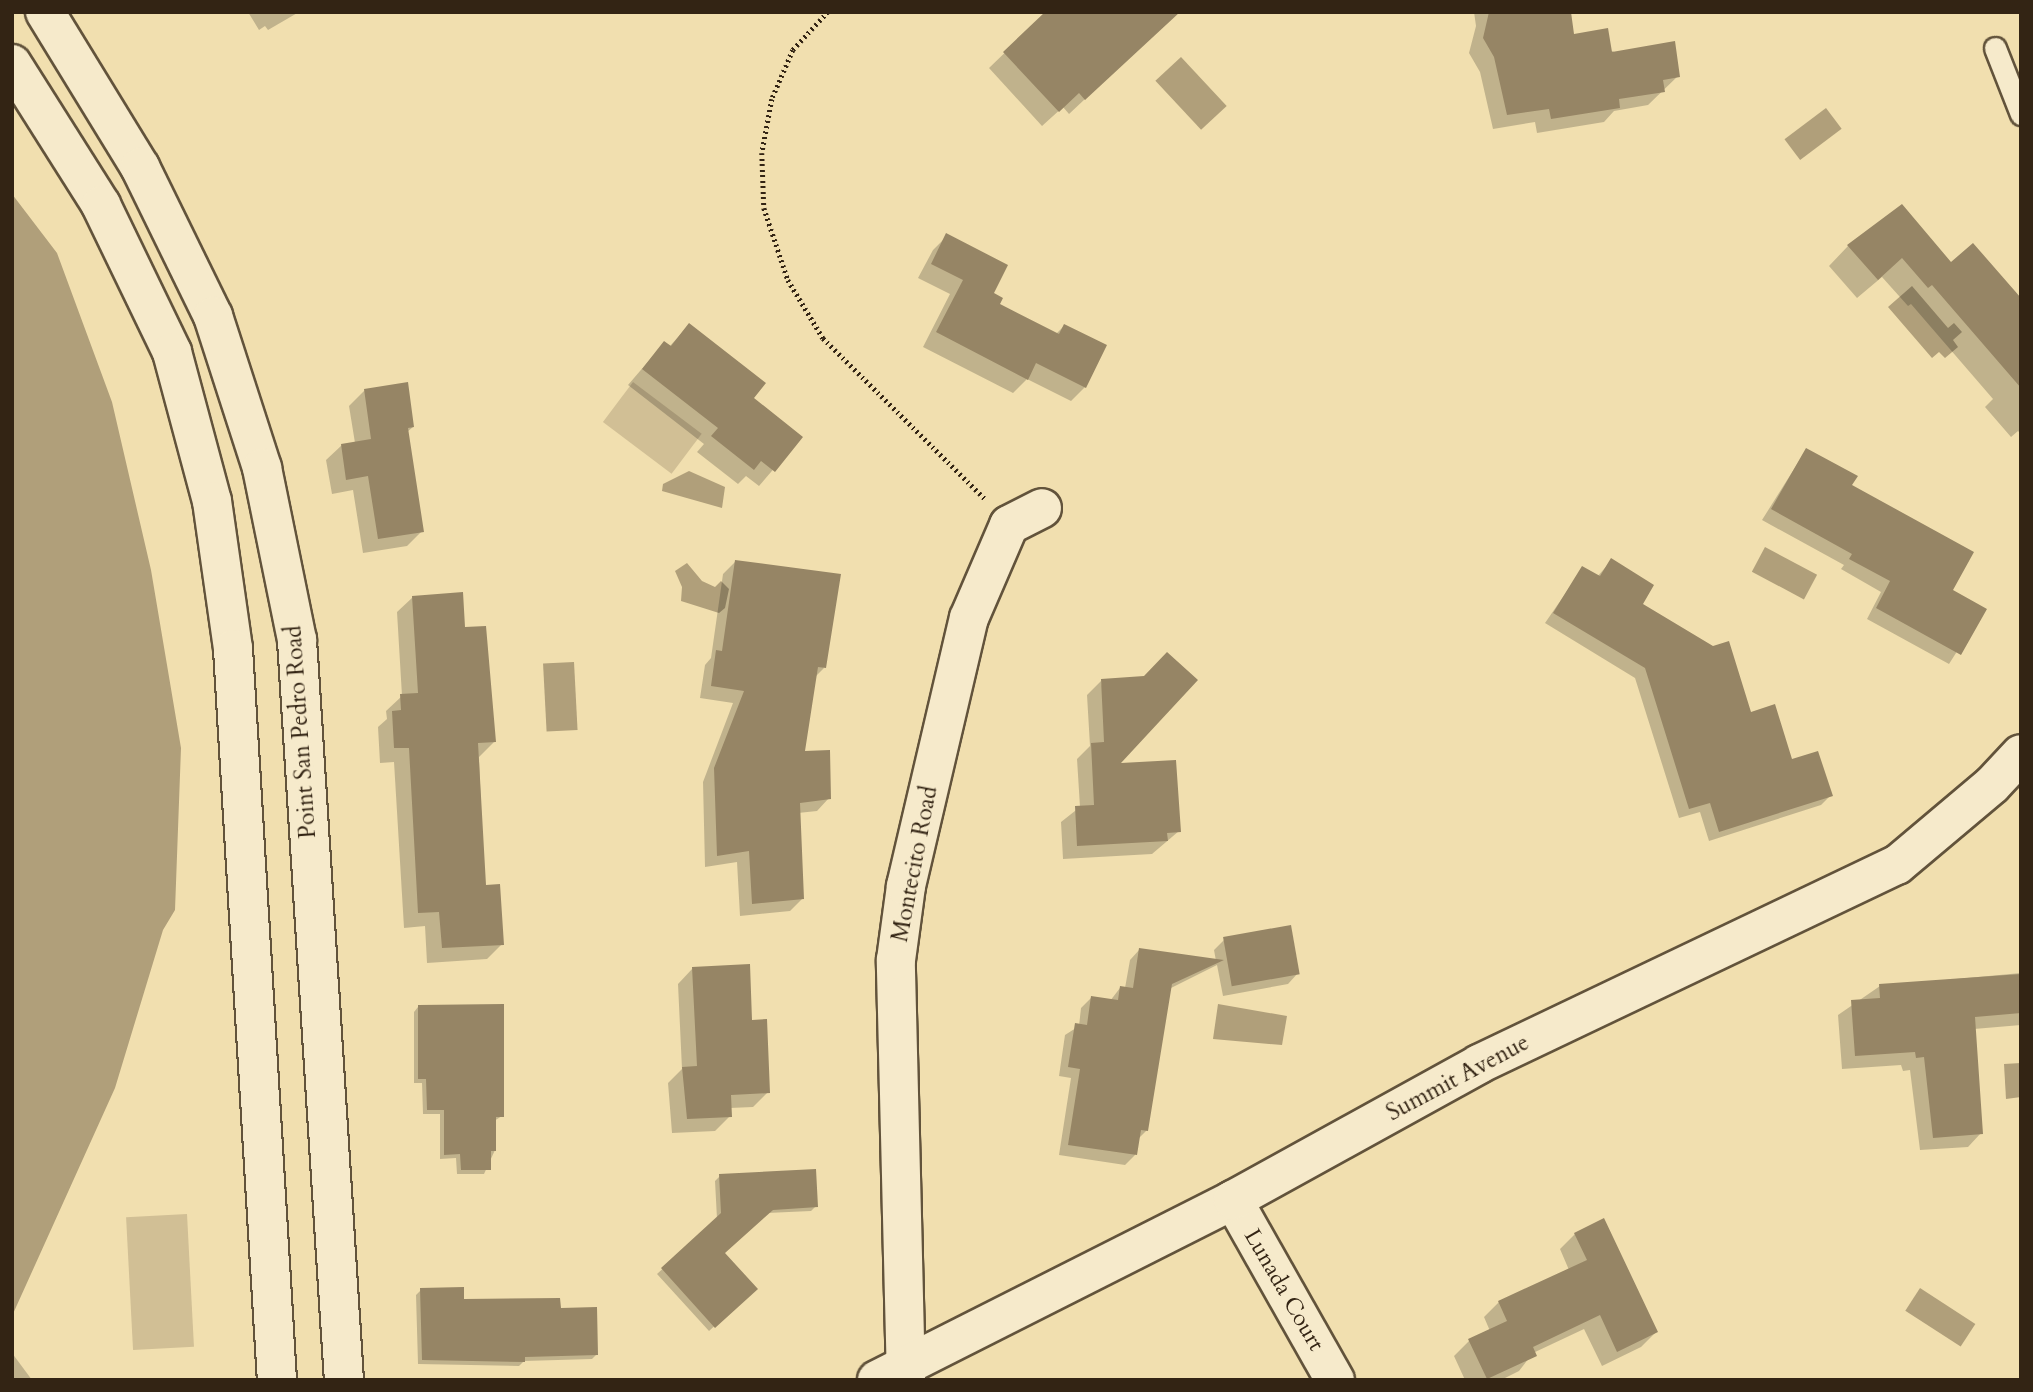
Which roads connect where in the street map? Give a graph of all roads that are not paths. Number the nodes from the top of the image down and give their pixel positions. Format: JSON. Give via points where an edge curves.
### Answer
{"nodes":[{"id":1,"x":45,"y":12,"type":"edge"},
{"id":2,"x":1995,"y":48,"type":"dead end"},
{"id":3,"x":12,"y":64,"type":"edge"},
{"id":4,"x":2021,"y":114,"type":"edge"},
{"id":5,"x":1042,"y":508,"type":"dead end"},
{"id":6,"x":2021,"y":754,"type":"edge"},
{"id":7,"x":1233,"y":1200,"type":"junction"},
{"id":8,"x":896,"y":1376,"type":"edge"},
{"id":9,"x":276,"y":1380,"type":"edge"},
{"id":10,"x":344,"y":1380,"type":"edge"},
{"id":11,"x":1335,"y":1380,"type":"edge"}],
"edges":[{"from":1,"to":10,"type":"main road","name":"Point San Pedro Road","via":[[140,167],[213,316],[262,468],[297,640]]},
{"from":2,"to":4,"type":"lane"},
{"from":3,"to":9,"type":"main road","via":[[102,205],[172,352],[212,501],[233,649]]},
{"from":5,"to":8,"type":"main road","name":"Montecito Road","via":[[1009,525],[969,618],[906,886],[896,960]]},
{"from":6,"to":7,"type":"main road","name":"Summit Avenue","via":[[1992,786],[1897,865],[1479,1064]]},
{"from":7,"to":8,"type":"main road","name":"Summit Avenue"},
{"from":7,"to":11,"type":"main road","name":"Lunada Court"}]}
